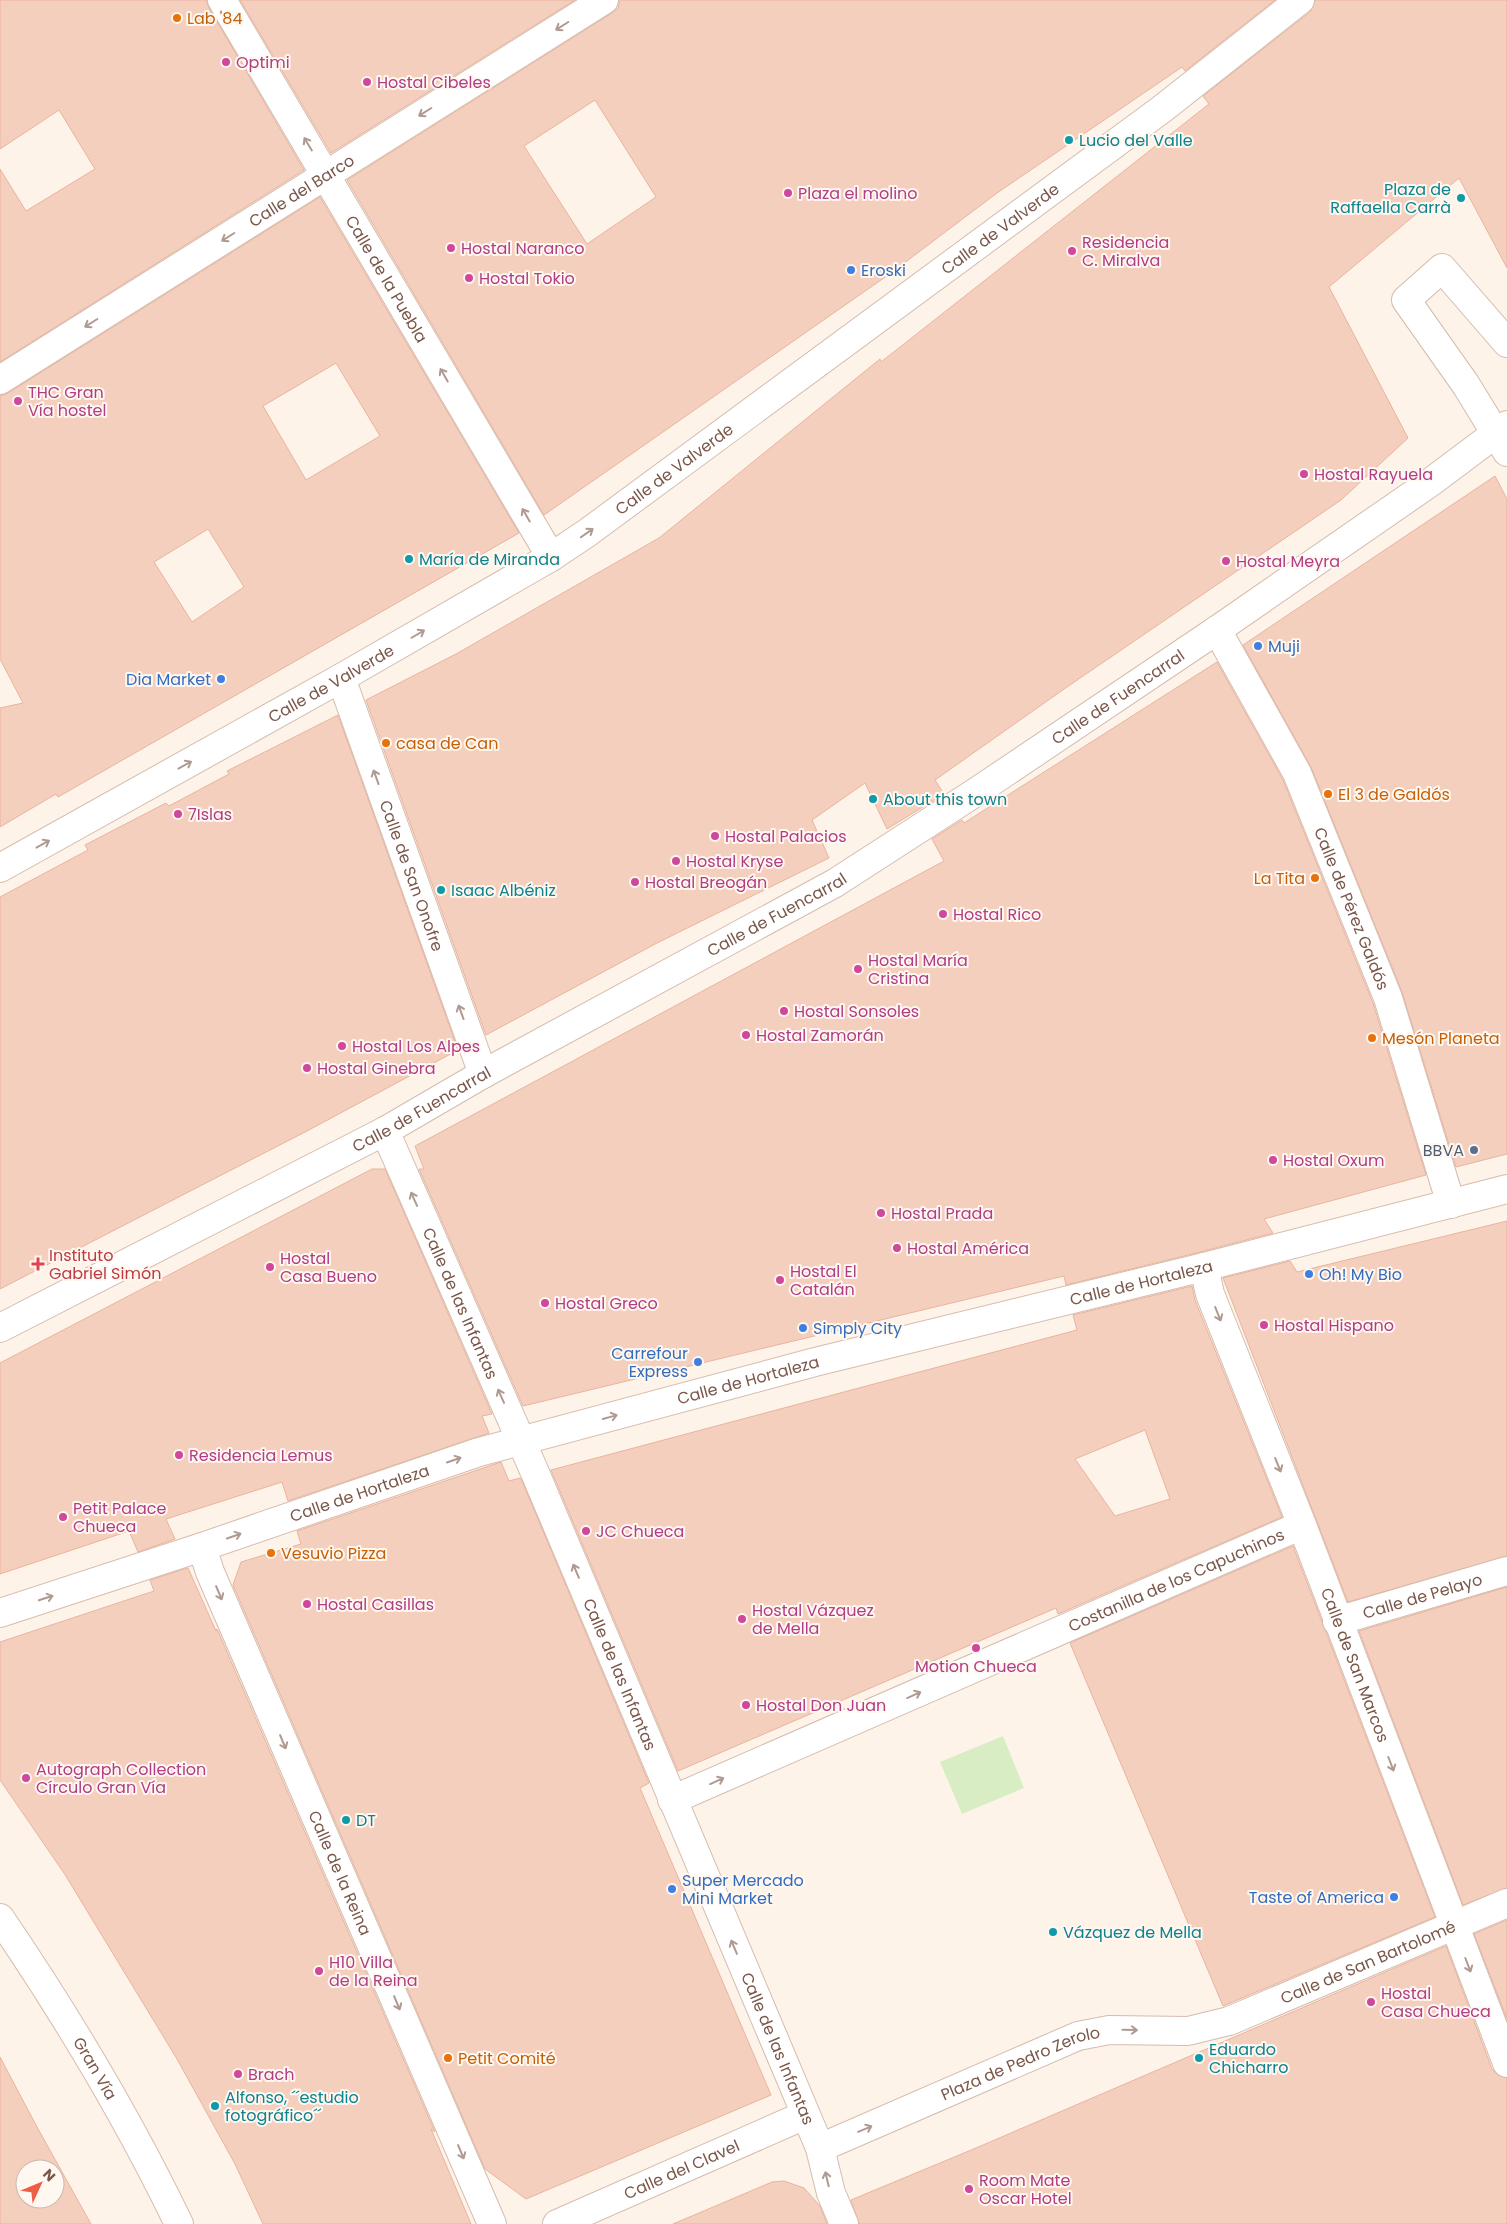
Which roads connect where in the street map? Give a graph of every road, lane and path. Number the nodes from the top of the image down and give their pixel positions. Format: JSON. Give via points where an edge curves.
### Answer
{"nodes":[{"id":1,"x":222,"y":0,"type":"edge"},
{"id":2,"x":604,"y":0,"type":"edge"},
{"id":3,"x":1300,"y":0,"type":"edge"},
{"id":4,"x":326,"y":174,"type":"junction"},
{"id":5,"x":1507,"y":342,"type":"edge"},
{"id":6,"x":0,"y":380,"type":"edge"},
{"id":7,"x":1504,"y":437,"type":"edge"},
{"id":8,"x":551,"y":557,"type":"junction"},
{"id":9,"x":1216,"y":630,"type":"junction"},
{"id":10,"x":341,"y":678,"type":"junction"},
{"id":11,"x":0,"y":868,"type":"edge"},
{"id":12,"x":483,"y":1074,"type":"junction"},
{"id":13,"x":384,"y":1130,"type":"junction"},
{"id":14,"x":1507,"y":1189,"type":"edge"},
{"id":15,"x":1451,"y":1204,"type":"junction"},
{"id":16,"x":1204,"y":1267,"type":"junction"},
{"id":17,"x":0,"y":1328,"type":"edge"},
{"id":18,"x":520,"y":1440,"type":"junction"},
{"id":19,"x":1302,"y":1525,"type":"junction"},
{"id":20,"x":202,"y":1547,"type":"junction"},
{"id":21,"x":1507,"y":1572,"type":"edge"},
{"id":22,"x":0,"y":1613,"type":"edge"},
{"id":23,"x":1337,"y":1621,"type":"junction"},
{"id":24,"x":672,"y":1800,"type":"junction"},
{"id":25,"x":1507,"y":1902,"type":"edge"},
{"id":26,"x":0,"y":1918,"type":"edge"},
{"id":27,"x":1453,"y":1925,"type":"junction"},
{"id":28,"x":1229,"y":2021,"type":"joint"},
{"id":29,"x":1507,"y":2064,"type":"edge"},
{"id":30,"x":805,"y":2115,"type":"junction"},
{"id":31,"x":820,"y":2148,"type":"junction"},
{"id":32,"x":179,"y":2224,"type":"edge"},
{"id":33,"x":492,"y":2224,"type":"edge"},
{"id":34,"x":557,"y":2224,"type":"edge"},
{"id":35,"x":844,"y":2224,"type":"edge"}],
"edges":[{"from":4,"to":1,"type":"street","name":"Calle de la Puebla","one_way":true},
{"from":2,"to":4,"type":"street","name":"Calle del Barco","one_way":true},
{"from":8,"to":3,"type":"street","name":"Calle de Valverde","one_way":true,"via":[[1162,109]]},
{"from":4,"to":6,"type":"street","name":"Calle del Barco","one_way":true},
{"from":8,"to":4,"type":"street","name":"Calle de la Puebla","one_way":true},
{"from":5,"to":7,"type":"street","via":[[1442,268],[1406,300]]},
{"from":7,"to":9,"type":"street","name":"Calle de Fuencarral"},
{"from":10,"to":8,"type":"street","name":"Calle de Valverde","one_way":true},
{"from":9,"to":12,"type":"street","name":"Calle de Fuencarral","via":[[835,883]]},
{"from":9,"to":15,"type":"street","name":"Calle de Pérez Galdós","via":[[1297,773],[1388,998]]},
{"from":11,"to":10,"type":"street","name":"Calle de Valverde","one_way":true},
{"from":12,"to":10,"type":"street","name":"Calle de San Onofre","one_way":true},
{"from":12,"to":13,"type":"street","name":"Calle de Fuencarral"},
{"from":13,"to":17,"type":"street","name":"Calle de Fuencarral"},
{"from":18,"to":13,"type":"street","name":"Calle de las Infantas","one_way":true},
{"from":14,"to":15,"type":"street","name":"Calle de Hortaleza"},
{"from":15,"to":16,"type":"street","name":"Calle de Hortaleza"},
{"from":18,"to":16,"type":"street","name":"Calle de Hortaleza","one_way":true,"via":[[815,1362]]},
{"from":16,"to":19,"type":"street","name":"Calle de San Marcos","one_way":true,"via":[[1210,1294]]},
{"from":20,"to":18,"type":"street","name":"Calle de Hortaleza","one_way":true},
{"from":24,"to":18,"type":"street","name":"Calle de las Infantas","one_way":true},
{"from":19,"to":23,"type":"street","name":"Calle de San Marcos"},
{"from":24,"to":19,"type":"street","name":"Costanilla de los Capuchinos","one_way":true},
{"from":22,"to":20,"type":"street","name":"Calle de Hortaleza","one_way":true},
{"from":20,"to":33,"type":"street","name":"Calle de la Reina","one_way":true},
{"from":21,"to":23,"type":"street","name":"Calle de Pelayo"},
{"from":23,"to":27,"type":"street","name":"Calle de San Marcos","one_way":true},
{"from":30,"to":24,"type":"street","name":"Calle de las Infantas","one_way":true},
{"from":25,"to":27,"type":"street","name":"Calle de San Bartolomé"},
{"from":26,"to":32,"type":"street","name":"Gran Vía","via":[[66,2019]]},
{"from":27,"to":28,"type":"street","name":"Calle de San Bartolomé"},
{"from":27,"to":29,"type":"street","name":"Calle de San Marcos","one_way":true},
{"from":31,"to":28,"type":"street","name":"Plaza de Pedro Zerolo","one_way":true,"via":[[1078,2036],[1109,2030],[1188,2031]]},
{"from":30,"to":31,"type":"street","name":"Calle de las Infantas"},
{"from":30,"to":34,"type":"street","name":"Calle del Clavel"},
{"from":35,"to":31,"type":"street","name":"Calle de las Infantas","one_way":true,"via":[[831,2193]]}]}
